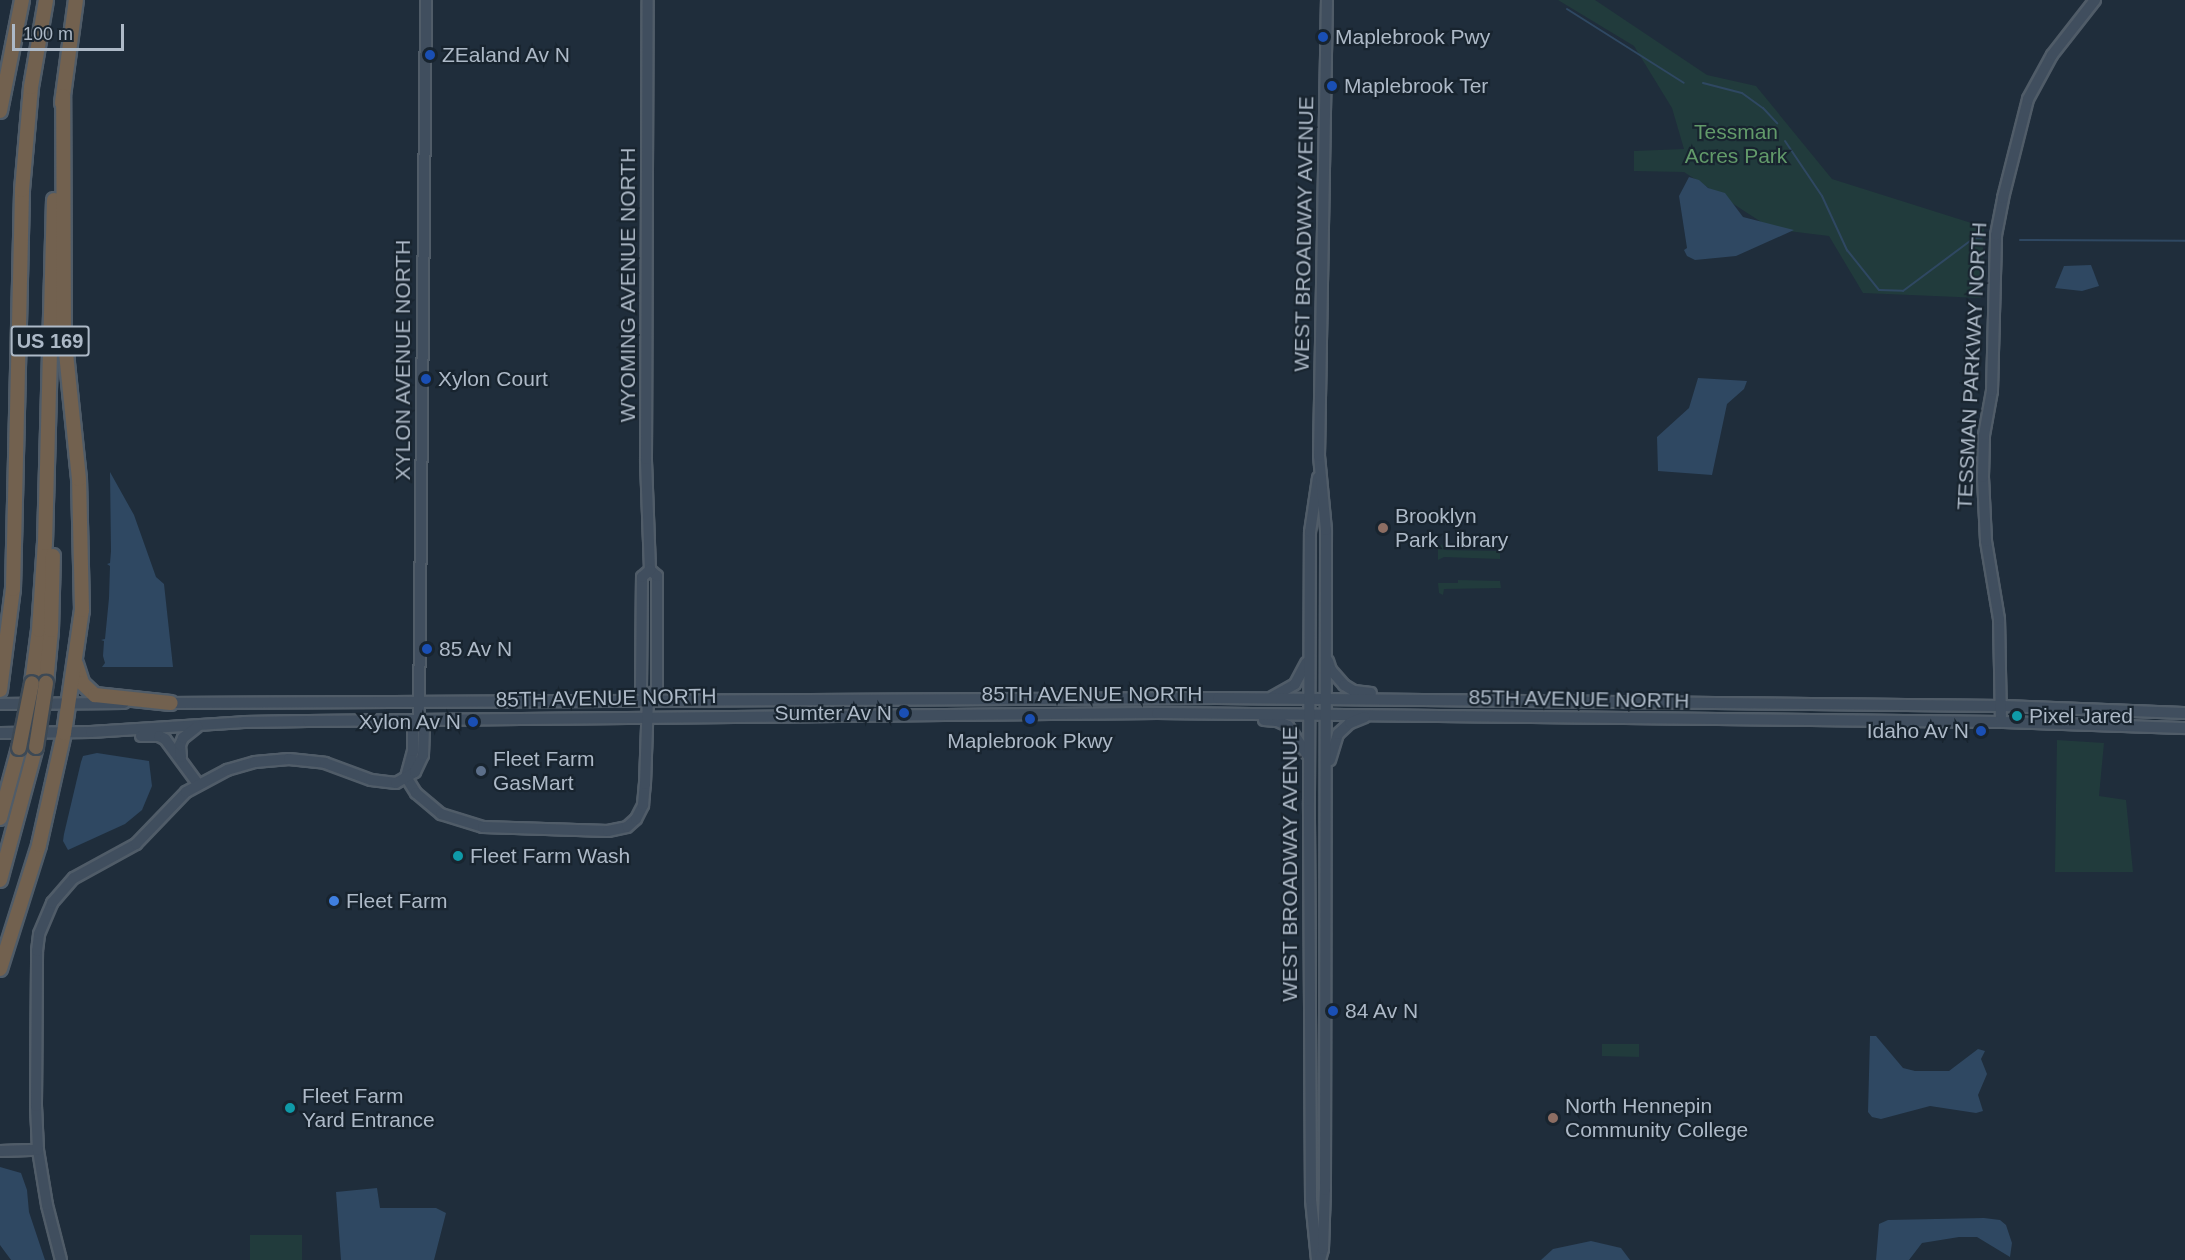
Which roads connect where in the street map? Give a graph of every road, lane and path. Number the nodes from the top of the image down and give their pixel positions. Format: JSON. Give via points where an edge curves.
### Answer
{"nodes":[{"id":1,"x":22,"y":0,"type":"edge"},
{"id":2,"x":46,"y":0,"type":"edge"},
{"id":3,"x":76,"y":0,"type":"edge"},
{"id":4,"x":426,"y":0,"type":"edge"},
{"id":5,"x":648,"y":0,"type":"edge"},
{"id":6,"x":1327,"y":0,"type":"edge"},
{"id":7,"x":2095,"y":0,"type":"edge"},
{"id":8,"x":63,"y":96,"type":"junction"},
{"id":9,"x":0,"y":111,"type":"edge"},
{"id":10,"x":1319,"y":469,"type":"junction"},
{"id":11,"x":46,"y":497,"type":"junction"},
{"id":12,"x":650,"y":570,"type":"junction"},
{"id":13,"x":1309,"y":646,"type":"junction"},
{"id":14,"x":1325,"y":646,"type":"junction"},
{"id":15,"x":75,"y":660,"type":"junction"},
{"id":16,"x":1,"y":687,"type":"edge"},
{"id":17,"x":1269,"y":698,"type":"junction"},
{"id":18,"x":1309,"y":699,"type":"junction"},
{"id":19,"x":1324,"y":699,"type":"junction"},
{"id":20,"x":648,"y":700,"type":"junction"},
{"id":21,"x":1560,"y":702,"type":"junction"},
{"id":22,"x":171,"y":703,"type":"junction"},
{"id":23,"x":419,"y":703,"type":"junction"},
{"id":24,"x":0,"y":704,"type":"edge"},
{"id":25,"x":67,"y":704,"type":"junction"},
{"id":26,"x":2002,"y":706,"type":"junction"},
{"id":27,"x":1157,"y":713,"type":"junction"},
{"id":28,"x":2185,"y":713,"type":"edge"},
{"id":29,"x":1309,"y":714,"type":"junction"},
{"id":30,"x":1324,"y":715,"type":"junction"},
{"id":31,"x":1370,"y":715,"type":"junction"},
{"id":32,"x":646,"y":716,"type":"junction"},
{"id":33,"x":419,"y":719,"type":"junction"},
{"id":34,"x":2001,"y":722,"type":"junction"},
{"id":35,"x":201,"y":725,"type":"junction"},
{"id":36,"x":2185,"y":728,"type":"edge"},
{"id":37,"x":103,"y":732,"type":"junction"},
{"id":38,"x":0,"y":733,"type":"edge"},
{"id":39,"x":64,"y":733,"type":"junction"},
{"id":40,"x":1309,"y":758,"type":"junction"},
{"id":41,"x":182,"y":766,"type":"junction"},
{"id":42,"x":406,"y":777,"type":"junction"},
{"id":43,"x":198,"y":784,"type":"junction"},
{"id":44,"x":1324,"y":812,"type":"junction"},
{"id":45,"x":0,"y":818,"type":"edge"},
{"id":46,"x":0,"y":880,"type":"edge"},
{"id":47,"x":0,"y":969,"type":"edge"},
{"id":48,"x":38,"y":1150,"type":"junction"},
{"id":49,"x":0,"y":1151,"type":"edge"},
{"id":50,"x":61,"y":1260,"type":"edge"},
{"id":51,"x":1318,"y":1260,"type":"edge"}],
"edges":[{"from":1,"to":9,"type":"highway"},
{"from":2,"to":16,"type":"highway","number":"US 169","via":[[31,87],[22,190],[15,554]]},
{"from":3,"to":8,"type":"highway","number":"US 169"},
{"from":4,"to":23,"type":"main road","name":"XYLON AVENUE NORTH"},
{"from":5,"to":12,"type":"main road","name":"WYOMING AVENUE NORTH","via":[[646,459]]},
{"from":6,"to":10,"type":"main road","name":"WEST BROADWAY AVENUE"},
{"from":7,"to":26,"type":"main road","name":"TESSMAN PARKWAY NORTH","via":[[2052,55],[2028,99],[1996,235],[1992,392],[1984,435],[1983,477],[1986,541],[2000,618]]},
{"from":8,"to":11,"type":"highway","number":"US 169","via":[[54,170]]},
{"from":8,"to":15,"type":"highway","via":[[64,333],[83,546],[82,610]]},
{"from":10,"to":13,"type":"main road","name":"WEST BROADWAY AVENUE","via":[[1310,532]]},
{"from":10,"to":14,"type":"main road","name":"WEST BROADWAY AVENUE","via":[[1325,507]]},
{"from":11,"to":45,"type":"highway","number":"US 169","bridge":true,"via":[[39,630],[32,683]]},
{"from":11,"to":46,"type":"highway","bridge":true,"via":[[53,553],[46,683],[36,747]]},
{"from":12,"to":20,"type":"main road","name":"WYOMING AVENUE NORTH","via":[[642,577],[641,689]]},
{"from":12,"to":20,"type":"main road","name":"WYOMING AVENUE NORTH","via":[[657,576],[657,689]]},
{"from":13,"to":17,"type":"main road","via":[[1298,680]]},
{"from":13,"to":18,"type":"main road","name":"WEST BROADWAY AVENUE"},
{"from":14,"to":19,"type":"main road","name":"WEST BROADWAY AVENUE"},
{"from":14,"to":21,"type":"main road","via":[[1330,670],[1353,691],[1536,695]]},
{"from":15,"to":22,"type":"highway","via":[[82,683],[95,695]]},
{"from":15,"to":25,"type":"highway"},
{"from":17,"to":18,"type":"main road","name":"85TH AVENUE NORTH"},
{"from":17,"to":20,"type":"main road","name":"85TH AVENUE NORTH"},
{"from":18,"to":19,"type":"main road","name":"85TH AVENUE NORTH"},
{"from":18,"to":29,"type":"main road","name":"WEST BROADWAY AVENUE"},
{"from":19,"to":21,"type":"main road","name":"85TH AVENUE NORTH"},
{"from":19,"to":30,"type":"main road","name":"WEST BROADWAY AVENUE"},
{"from":20,"to":23,"type":"main road","name":"85TH AVENUE NORTH"},
{"from":20,"to":32,"type":"main road","name":"WYOMING AVENUE NORTH"},
{"from":21,"to":26,"type":"main road","name":"85TH AVENUE NORTH"},
{"from":22,"to":23,"type":"main road","name":"85TH AVENUE NORTH"},
{"from":22,"to":25,"type":"main road","name":"85TH AVENUE NORTH"},
{"from":23,"to":33,"type":"main road","name":"XYLON AVENUE NORTH"},
{"from":24,"to":25,"type":"main road","name":"85TH AVENUE NORTH"},
{"from":25,"to":39,"type":"highway"},
{"from":26,"to":28,"type":"main road","name":"85TH AVENUE NORTH"},
{"from":26,"to":34,"type":"main road","name":"TESSMAN PARKWAY NORTH"},
{"from":27,"to":29,"type":"main road","name":"85TH AVENUE NORTH"},
{"from":27,"to":32,"type":"main road","name":"85TH AVENUE NORTH"},
{"from":27,"to":40,"type":"main road","via":[[1173,720],[1277,721],[1295,734]]},
{"from":29,"to":30,"type":"main road","name":"85TH AVENUE NORTH"},
{"from":29,"to":40,"type":"main road","name":"WEST BROADWAY AVENUE"},
{"from":30,"to":31,"type":"main road","name":"85TH AVENUE NORTH"},
{"from":30,"to":44,"type":"main road","name":"WEST BROADWAY AVENUE"},
{"from":31,"to":34,"type":"main road","name":"85TH AVENUE NORTH"},
{"from":31,"to":44,"type":"main road","via":[[1350,723],[1334,740]]},
{"from":32,"to":33,"type":"main road","name":"85TH AVENUE NORTH"},
{"from":32,"to":42,"type":"main road","name":"WYOMING AVENUE NORTH","via":[[643,805],[627,827],[608,831],[483,827],[441,814],[416,793]]},
{"from":33,"to":35,"type":"main road","name":"85TH AVENUE NORTH"},
{"from":33,"to":42,"type":"main road","name":"XYLON AVENUE NORTH","via":[[413,730],[413,751]]},
{"from":34,"to":36,"type":"main road","name":"85TH AVENUE NORTH"},
{"from":35,"to":37,"type":"main road","name":"85TH AVENUE NORTH"},
{"from":35,"to":41,"type":"main road","via":[[183,738],[179,751]]},
{"from":37,"to":39,"type":"main road","name":"85TH AVENUE NORTH"},
{"from":37,"to":41,"type":"main road","via":[[159,736],[170,744]]},
{"from":38,"to":39,"type":"main road","name":"85TH AVENUE NORTH"},
{"from":39,"to":47,"type":"highway","via":[[39,845]]},
{"from":40,"to":51,"type":"main road","name":"WEST BROADWAY AVENUE","via":[[1310,1194]]},
{"from":41,"to":43,"type":"main road"},
{"from":42,"to":43,"type":"main road","via":[[396,783],[383,783],[325,763],[289,759],[239,766]]},
{"from":43,"to":48,"type":"main road","via":[[173,803],[136,844],[74,878],[52,903],[45,918],[37,951]]},
{"from":44,"to":51,"type":"main road","name":"WEST BROADWAY AVENUE","via":[[1325,1190],[1323,1249]]},
{"from":48,"to":49,"type":"main road"},
{"from":48,"to":50,"type":"main road","via":[[46,1204]]}]}
